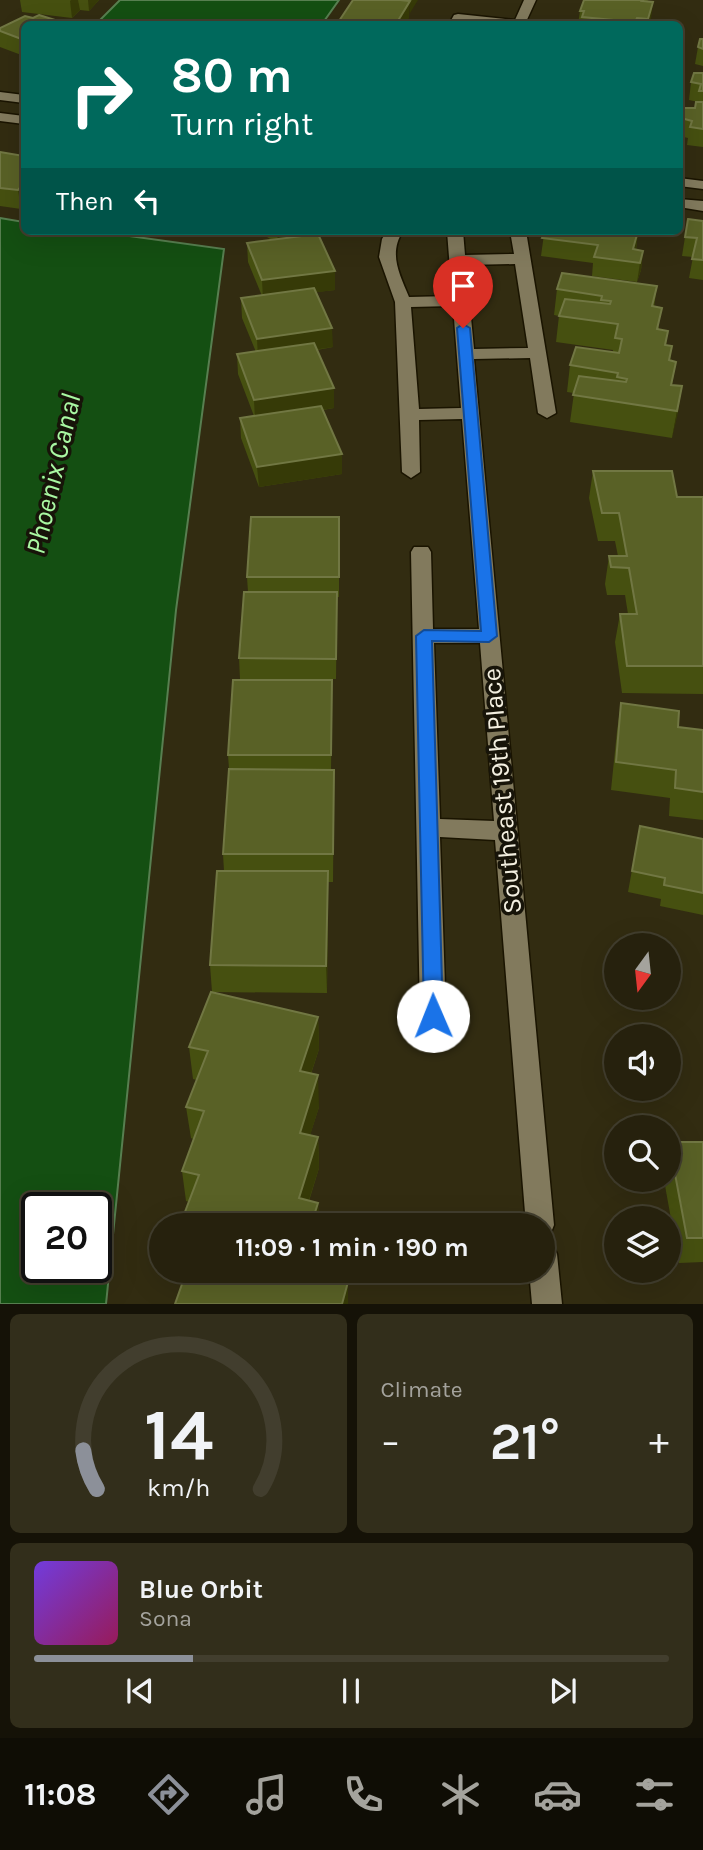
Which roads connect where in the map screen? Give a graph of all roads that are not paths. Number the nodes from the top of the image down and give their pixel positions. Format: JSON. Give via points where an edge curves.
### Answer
{"nodes":[{"id":1,"x":530,"y":0,"type":"edge"},
{"id":2,"x":459,"y":17,"type":"edge"},
{"id":3,"x":493,"y":21,"type":"edge"},
{"id":4,"x":520,"y":21,"type":"edge"},
{"id":5,"x":0,"y":96,"type":"edge"},
{"id":6,"x":21,"y":99,"type":"edge"},
{"id":7,"x":0,"y":117,"type":"edge"},
{"id":8,"x":21,"y":120,"type":"edge"},
{"id":9,"x":683,"y":183,"type":"edge"},
{"id":10,"x":703,"y":186,"type":"edge"},
{"id":11,"x":683,"y":204,"type":"edge"},
{"id":12,"x":703,"y":206,"type":"edge"},
{"id":13,"x":391,"y":235,"type":"edge"},
{"id":14,"x":455,"y":235,"type":"edge"},
{"id":15,"x":519,"y":235,"type":"edge"},
{"id":16,"x":523,"y":258,"type":"junction"},
{"id":17,"x":457,"y":260,"type":"junction"},
{"id":18,"x":461,"y":301,"type":"junction"},
{"id":19,"x":403,"y":302,"type":"junction"},
{"id":20,"x":538,"y":353,"type":"junction"},
{"id":21,"x":466,"y":354,"type":"junction"},
{"id":22,"x":471,"y":413,"type":"junction"},
{"id":23,"x":547,"y":413,"type":"dead end"},
{"id":24,"x":410,"y":415,"type":"junction"},
{"id":25,"x":411,"y":472,"type":"dead end"},
{"id":26,"x":421,"y":552,"type":"dead end"},
{"id":27,"x":424,"y":636,"type":"junction"},
{"id":28,"x":489,"y":636,"type":"junction"},
{"id":29,"x":428,"y":828,"type":"junction"},
{"id":30,"x":506,"y":831,"type":"junction"},
{"id":31,"x":433,"y":1016,"type":"dead end"},
{"id":32,"x":539,"y":1213,"type":"edge"},
{"id":33,"x":545,"y":1283,"type":"edge"},
{"id":34,"x":547,"y":1304,"type":"edge"}],
"edges":[{"from":1,"to":4,"type":"street"},
{"from":2,"to":3,"type":"street"},
{"from":5,"to":6,"type":"street"},
{"from":7,"to":8,"type":"street"},
{"from":9,"to":10,"type":"street"},
{"from":11,"to":12,"type":"street"},
{"from":13,"to":19,"type":"street","via":[[384,251]]},
{"from":14,"to":17,"type":"street","name":"Southeast 19th Place"},
{"from":15,"to":16,"type":"street"},
{"from":16,"to":17,"type":"street"},
{"from":16,"to":20,"type":"street"},
{"from":17,"to":18,"type":"street","name":"Southeast 19th Place"},
{"from":18,"to":19,"type":"street"},
{"from":18,"to":21,"type":"street","name":"Southeast 19th Place"},
{"from":19,"to":24,"type":"street"},
{"from":20,"to":21,"type":"street"},
{"from":20,"to":23,"type":"street"},
{"from":21,"to":22,"type":"street","name":"Southeast 19th Place"},
{"from":22,"to":24,"type":"street"},
{"from":22,"to":28,"type":"street","name":"Southeast 19th Place"},
{"from":24,"to":25,"type":"street"},
{"from":26,"to":27,"type":"street"},
{"from":27,"to":28,"type":"street"},
{"from":27,"to":29,"type":"street"},
{"from":28,"to":30,"type":"street","name":"Southeast 19th Place"},
{"from":29,"to":30,"type":"street"},
{"from":29,"to":31,"type":"street"},
{"from":30,"to":32,"type":"street","name":"Southeast 19th Place"},
{"from":33,"to":34,"type":"street"}]}
